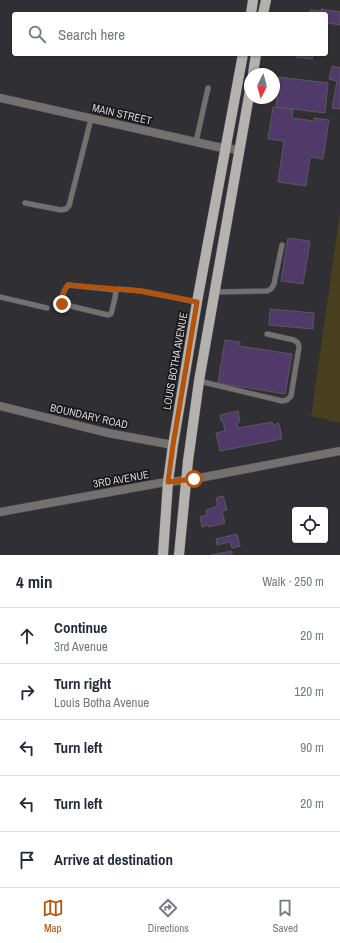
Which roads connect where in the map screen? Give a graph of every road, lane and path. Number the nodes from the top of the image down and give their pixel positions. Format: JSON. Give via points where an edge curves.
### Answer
{"nodes":[{"id":1,"x":253,"y":0,"type":"edge"},
{"id":2,"x":266,"y":0,"type":"edge"},
{"id":3,"x":251,"y":12,"type":"edge"},
{"id":4,"x":263,"y":12,"type":"edge"},
{"id":5,"x":243,"y":56,"type":"edge"},
{"id":6,"x":256,"y":56,"type":"edge"},
{"id":7,"x":254,"y":68,"type":"edge"},
{"id":8,"x":208,"y":88,"type":"dead end"},
{"id":9,"x":0,"y":98,"type":"edge"},
{"id":10,"x":248,"y":104,"type":"edge"},
{"id":11,"x":91,"y":118,"type":"junction"},
{"id":12,"x":196,"y":142,"type":"junction"},
{"id":13,"x":226,"y":148,"type":"junction"},
{"id":14,"x":240,"y":150,"type":"junction"},
{"id":15,"x":25,"y":203,"type":"dead end"},
{"id":16,"x":282,"y":244,"type":"dead end"},
{"id":17,"x":116,"y":290,"type":"junction"},
{"id":18,"x":214,"y":292,"type":"junction"},
{"id":19,"x":0,"y":297,"type":"edge"},
{"id":20,"x":197,"y":302,"type":"junction"},
{"id":21,"x":47,"y":308,"type":"dead end"},
{"id":22,"x":267,"y":334,"type":"dead end"},
{"id":23,"x":198,"y":381,"type":"junction"},
{"id":24,"x":0,"y":406,"type":"edge"},
{"id":25,"x":173,"y":445,"type":"junction"},
{"id":26,"x":340,"y":451,"type":"edge"},
{"id":27,"x":186,"y":480,"type":"junction"},
{"id":28,"x":168,"y":482,"type":"junction"},
{"id":29,"x":0,"y":512,"type":"edge"},
{"id":30,"x":163,"y":555,"type":"edge"},
{"id":31,"x":179,"y":555,"type":"edge"}],
"edges":[{"from":1,"to":3,"type":"main road"},
{"from":2,"to":4,"type":"main road"},
{"from":5,"to":13,"type":"main road","name":"LOUIS BOTHA AVENUE"},
{"from":6,"to":7,"type":"main road"},
{"from":8,"to":12,"type":"lane"},
{"from":9,"to":11,"type":"street","name":"MAIN STREET"},
{"from":10,"to":14,"type":"main road"},
{"from":11,"to":12,"type":"street","name":"MAIN STREET"},
{"from":11,"to":15,"type":"lane","via":[[69,206],[61,210]]},
{"from":12,"to":13,"type":"street","name":"MAIN STREET"},
{"from":13,"to":14,"type":"street","name":"MAIN STREET"},
{"from":13,"to":20,"type":"main road","name":"LOUIS BOTHA AVENUE"},
{"from":14,"to":18,"type":"main road"},
{"from":16,"to":18,"type":"lane","via":[[271,289]]},
{"from":17,"to":17,"type":"lane","via":[[111,314],[108,315],[61,302],[68,285]]},
{"from":17,"to":20,"type":"lane","via":[[141,291]]},
{"from":18,"to":23,"type":"main road"},
{"from":19,"to":21,"type":"lane"},
{"from":20,"to":25,"type":"main road","name":"LOUIS BOTHA AVENUE"},
{"from":22,"to":23,"type":"lane","via":[[298,343],[291,396],[287,400],[282,401]]},
{"from":23,"to":27,"type":"main road"},
{"from":24,"to":25,"type":"street","name":"BOUNDARY ROAD","via":[[108,433]]},
{"from":25,"to":28,"type":"main road","name":"LOUIS BOTHA AVENUE"},
{"from":26,"to":27,"type":"street","name":"3RD AVENUE"},
{"from":27,"to":28,"type":"street","name":"3RD AVENUE"},
{"from":27,"to":31,"type":"main road"},
{"from":28,"to":29,"type":"street","name":"3RD AVENUE"},
{"from":28,"to":30,"type":"main road","name":"LOUIS BOTHA AVENUE"}]}
